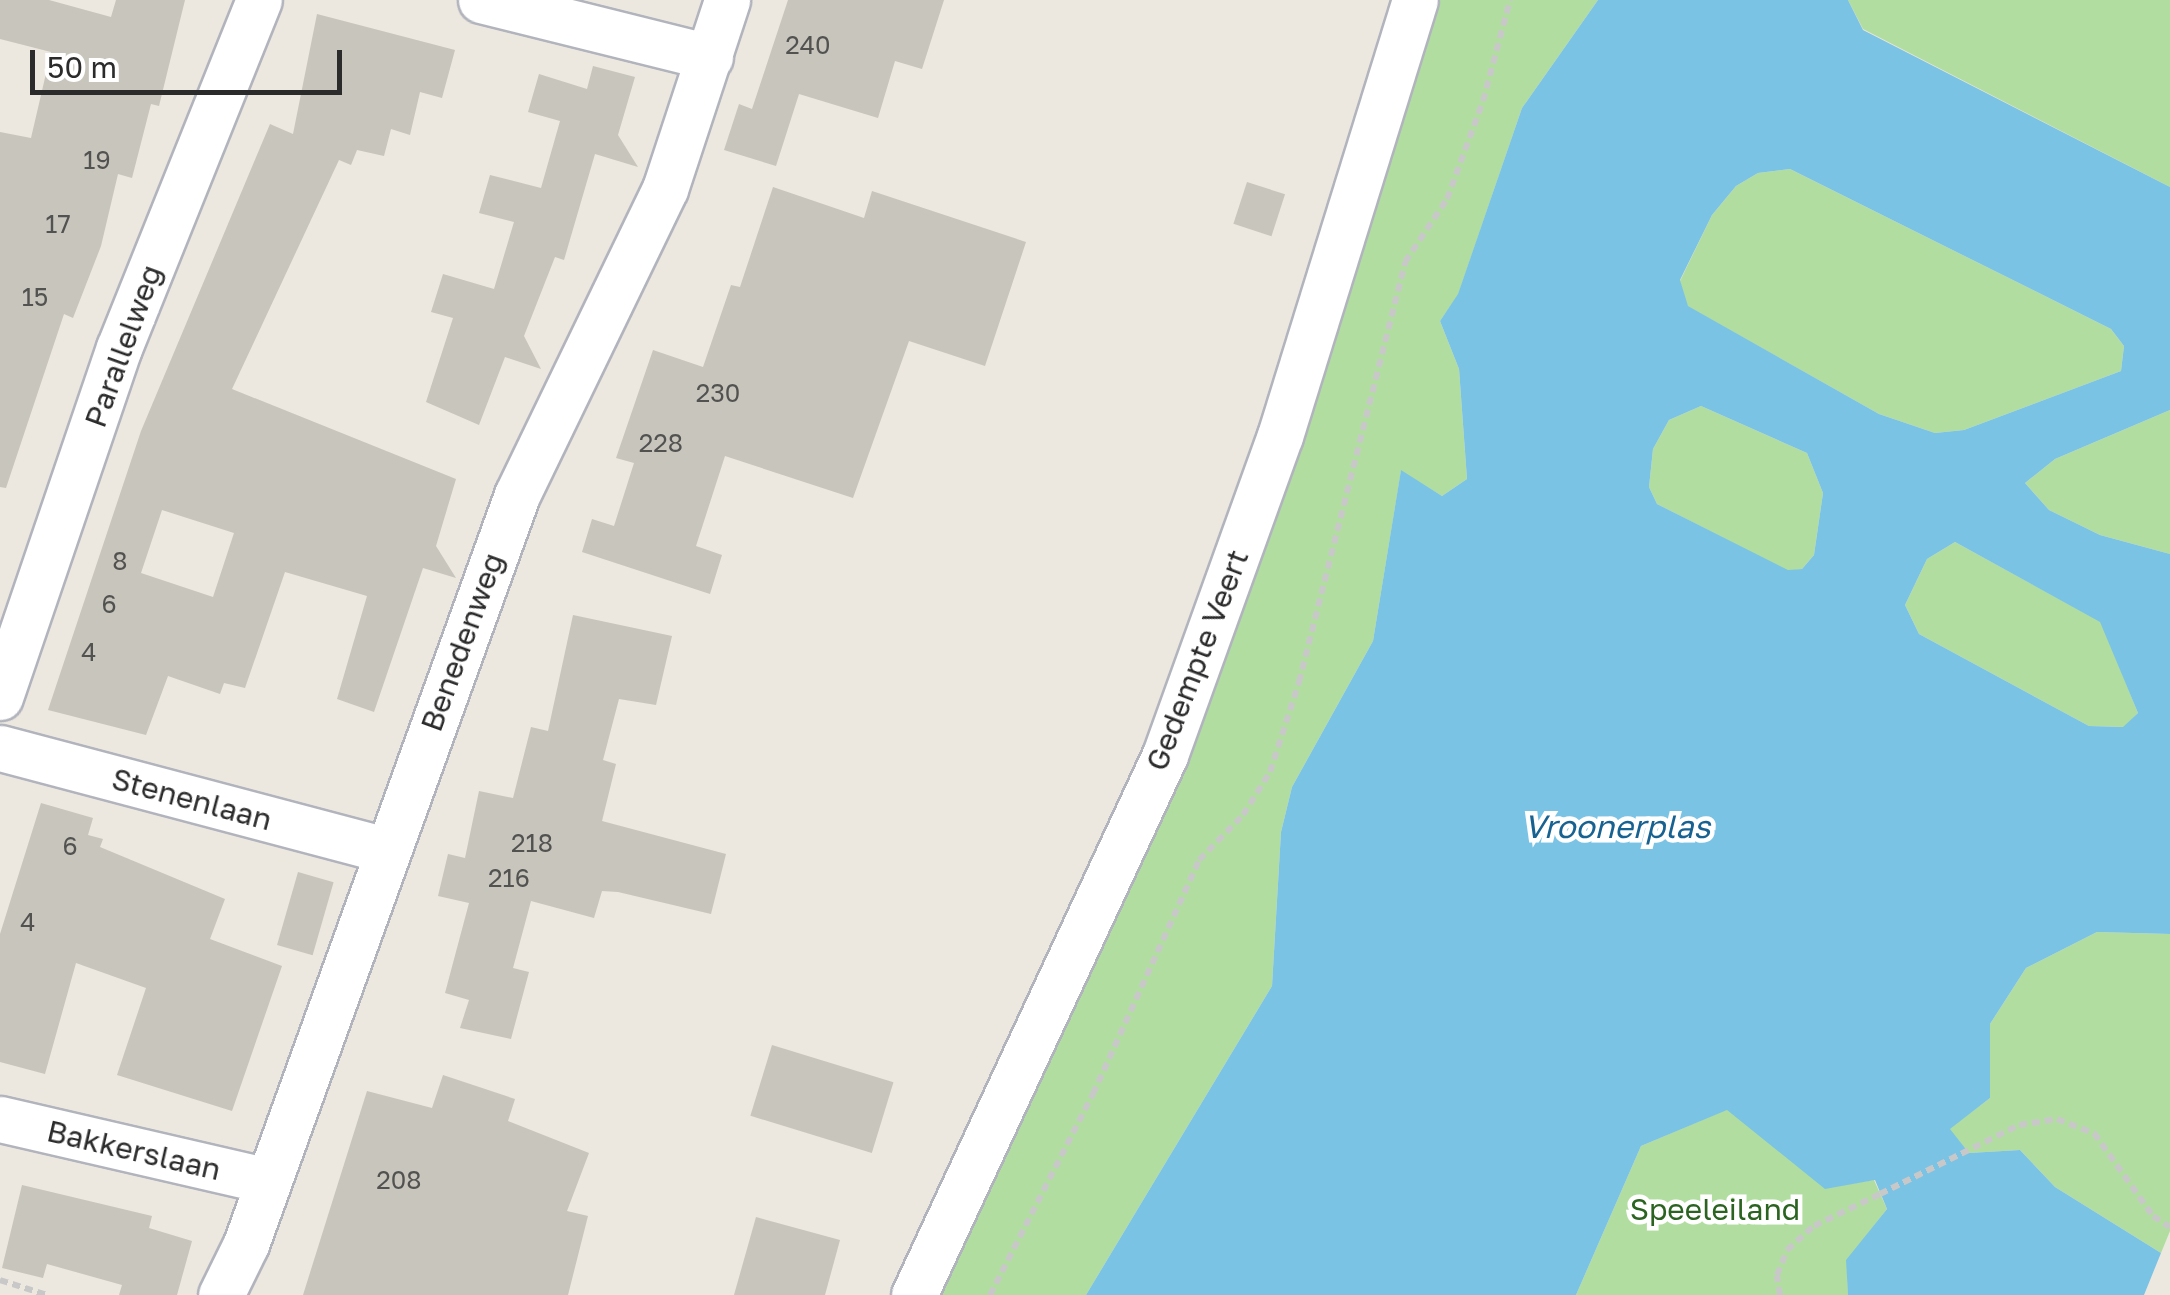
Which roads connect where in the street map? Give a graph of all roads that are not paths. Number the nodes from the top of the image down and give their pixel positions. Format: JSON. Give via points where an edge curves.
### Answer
{"nodes":[{"id":1,"x":259,"y":0,"type":"edge"},
{"id":2,"x":481,"y":0,"type":"edge"},
{"id":3,"x":727,"y":0,"type":"edge"},
{"id":4,"x":1415,"y":0,"type":"edge"},
{"id":5,"x":710,"y":57,"type":"junction"},
{"id":6,"x":0,"y":697,"type":"edge"},
{"id":7,"x":0,"y":748,"type":"edge"},
{"id":8,"x":385,"y":850,"type":"junction"},
{"id":9,"x":0,"y":1119,"type":"edge"},
{"id":10,"x":268,"y":1181,"type":"junction"},
{"id":11,"x":221,"y":1295,"type":"edge"},
{"id":12,"x":914,"y":1295,"type":"edge"}],
"edges":[{"from":1,"to":6,"type":"street","name":"Parallelweg","via":[[119,348]]},
{"from":2,"to":5,"type":"street"},
{"from":3,"to":5,"type":"street","name":"Benedenweg"},
{"from":4,"to":12,"type":"street","name":"Gedempte Veert","via":[[1280,436],[1165,755]]},
{"from":5,"to":8,"type":"street","name":"Benedenweg","via":[[665,189],[517,496]]},
{"from":7,"to":8,"type":"street","name":"Stenenlaan"},
{"from":8,"to":10,"type":"street","name":"Benedenweg"},
{"from":9,"to":10,"type":"street","name":"Bakkerslaan"},
{"from":10,"to":11,"type":"street","name":"Benedenweg"}]}
